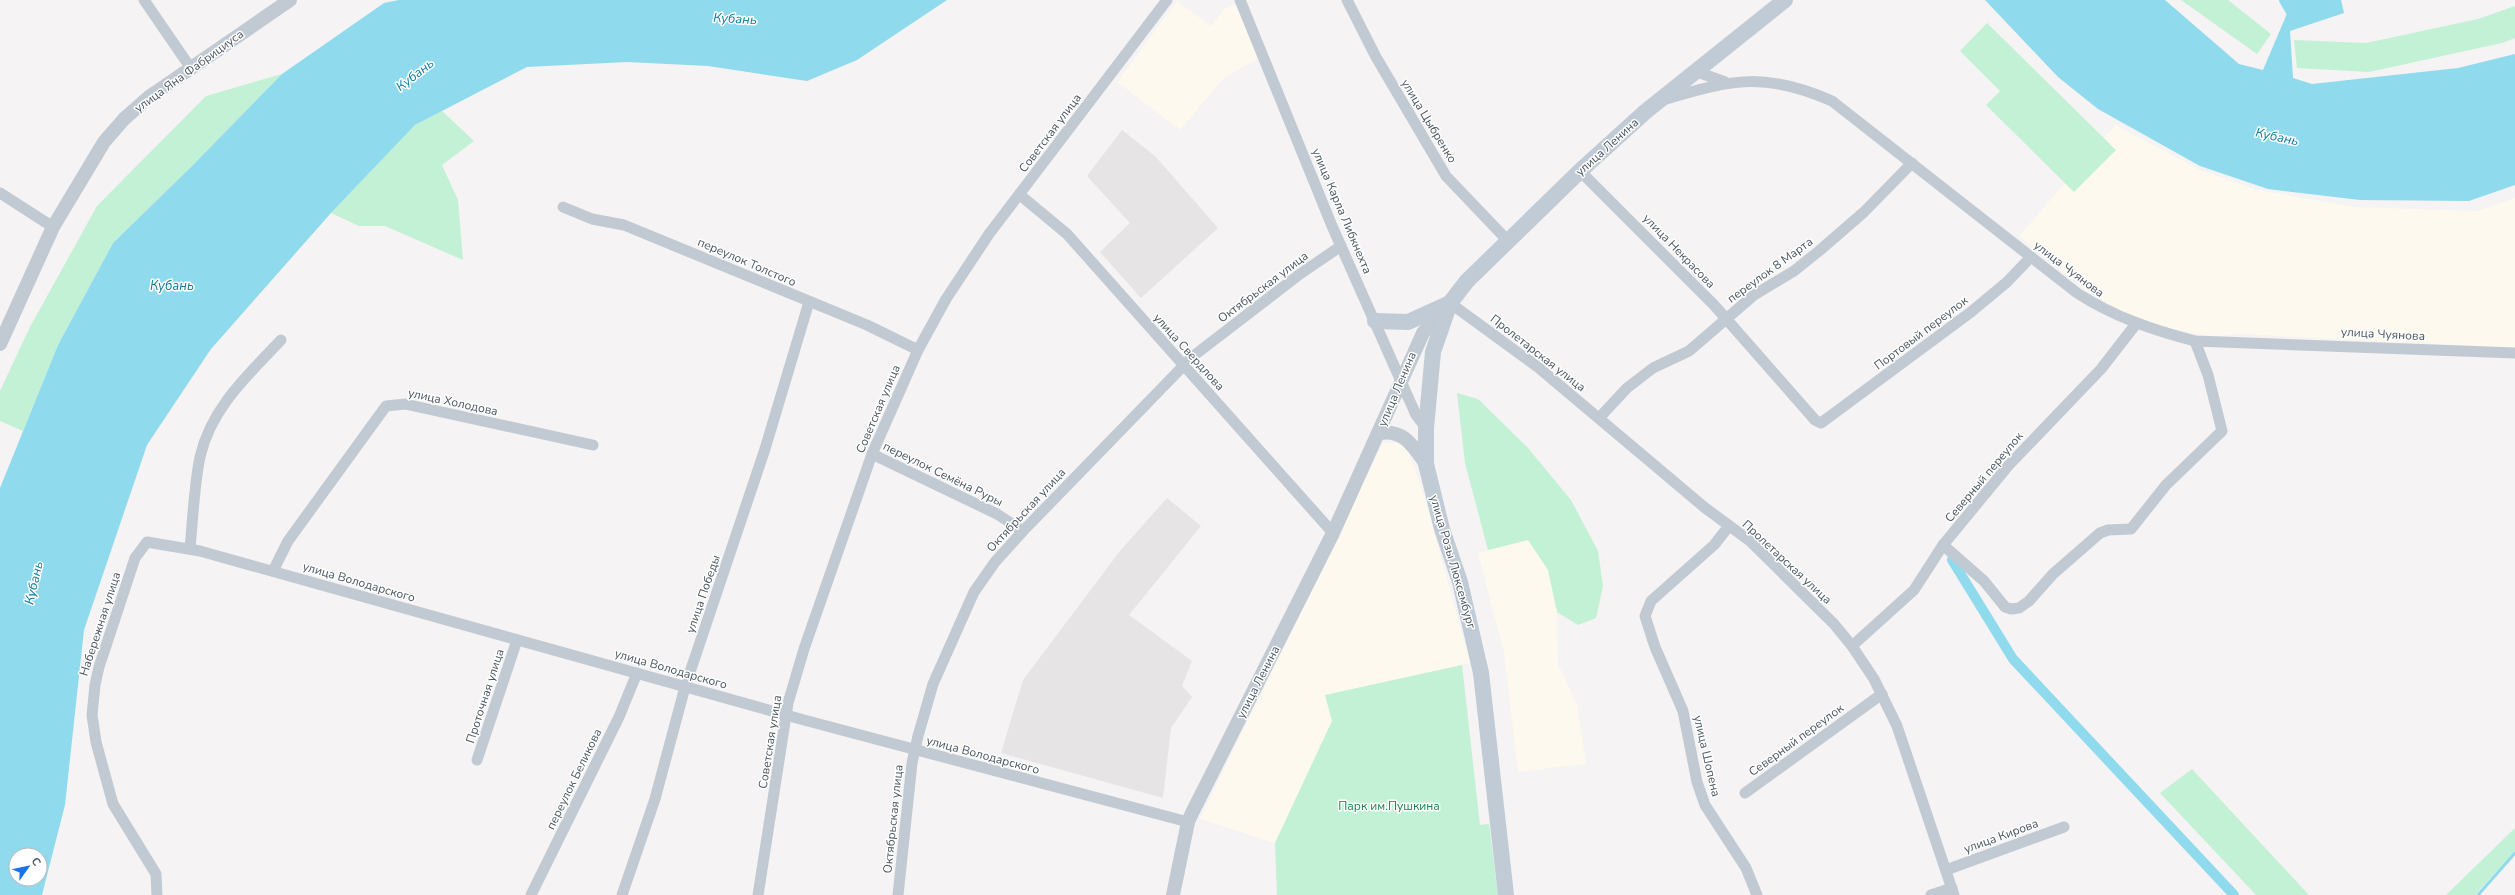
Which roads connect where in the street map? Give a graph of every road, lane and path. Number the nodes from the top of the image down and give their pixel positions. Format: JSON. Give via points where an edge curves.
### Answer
{"nodes":[{"id":1,"x":144,"y":0,"type":"edge"},
{"id":2,"x":290,"y":0,"type":"edge"},
{"id":3,"x":1167,"y":0,"type":"edge"},
{"id":4,"x":1240,"y":0,"type":"edge"},
{"id":5,"x":1347,"y":0,"type":"edge"},
{"id":6,"x":1785,"y":0,"type":"edge"},
{"id":7,"x":190,"y":67,"type":"junction"},
{"id":8,"x":1695,"y":70,"type":"junction"},
{"id":9,"x":1729,"y":83,"type":"junction"},
{"id":10,"x":1659,"y":101,"type":"junction"},
{"id":11,"x":1912,"y":162,"type":"junction"},
{"id":12,"x":1580,"y":171,"type":"junction"},
{"id":13,"x":0,"y":193,"type":"edge"},
{"id":14,"x":1020,"y":195,"type":"junction"},
{"id":15,"x":563,"y":208,"type":"dead end"},
{"id":16,"x":53,"y":227,"type":"junction"},
{"id":17,"x":1508,"y":241,"type":"junction"},
{"id":18,"x":1341,"y":246,"type":"junction"},
{"id":19,"x":2031,"y":257,"type":"junction"},
{"id":20,"x":809,"y":302,"type":"junction"},
{"id":21,"x":1450,"y":303,"type":"junction"},
{"id":22,"x":1725,"y":320,"type":"junction"},
{"id":23,"x":1375,"y":321,"type":"junction"},
{"id":24,"x":2136,"y":324,"type":"junction"},
{"id":25,"x":281,"y":340,"type":"dead end"},
{"id":26,"x":2195,"y":341,"type":"junction"},
{"id":27,"x":0,"y":344,"type":"edge"},
{"id":28,"x":918,"y":350,"type":"junction"},
{"id":29,"x":2515,"y":353,"type":"edge"},
{"id":30,"x":1184,"y":366,"type":"junction"},
{"id":31,"x":1401,"y":379,"type":"junction"},
{"id":32,"x":1599,"y":418,"type":"junction"},
{"id":33,"x":1821,"y":423,"type":"joint"},
{"id":34,"x":1426,"y":428,"type":"junction"},
{"id":35,"x":1379,"y":432,"type":"junction"},
{"id":36,"x":593,"y":445,"type":"dead end"},
{"id":37,"x":872,"y":454,"type":"junction"},
{"id":38,"x":1426,"y":464,"type":"junction"},
{"id":39,"x":1729,"y":526,"type":"junction"},
{"id":40,"x":1023,"y":531,"type":"junction"},
{"id":41,"x":1333,"y":533,"type":"junction"},
{"id":42,"x":147,"y":542,"type":"joint"},
{"id":43,"x":1943,"y":546,"type":"junction"},
{"id":44,"x":190,"y":548,"type":"junction"},
{"id":45,"x":274,"y":571,"type":"junction"},
{"id":46,"x":517,"y":640,"type":"junction"},
{"id":47,"x":1852,"y":646,"type":"junction"},
{"id":48,"x":637,"y":673,"type":"junction"},
{"id":49,"x":685,"y":687,"type":"junction"},
{"id":50,"x":1882,"y":694,"type":"junction"},
{"id":51,"x":785,"y":715,"type":"junction"},
{"id":52,"x":914,"y":750,"type":"junction"},
{"id":53,"x":477,"y":760,"type":"dead end"},
{"id":54,"x":1745,"y":793,"type":"dead end"},
{"id":55,"x":1188,"y":822,"type":"junction"},
{"id":56,"x":2064,"y":828,"type":"dead end"},
{"id":57,"x":1946,"y":870,"type":"junction"},
{"id":58,"x":1953,"y":891,"type":"edge"},
{"id":59,"x":157,"y":895,"type":"edge"},
{"id":60,"x":531,"y":895,"type":"edge"},
{"id":61,"x":622,"y":895,"type":"edge"},
{"id":62,"x":758,"y":895,"type":"edge"},
{"id":63,"x":898,"y":895,"type":"edge"},
{"id":64,"x":1173,"y":895,"type":"edge"},
{"id":65,"x":1506,"y":895,"type":"edge"},
{"id":66,"x":1756,"y":895,"type":"edge"},
{"id":67,"x":1931,"y":895,"type":"edge"}],
"edges":[{"from":1,"to":7,"type":"street"},
{"from":2,"to":7,"type":"street","name":"улица Яна Фабрициуса"},
{"from":3,"to":14,"type":"street","name":"Советская улица"},
{"from":4,"to":18,"type":"street","name":"улица Карла Либкнехта"},
{"from":5,"to":17,"type":"street","name":"улица Цыбренко","via":[[1376,57],[1446,176]]},
{"from":6,"to":8,"type":"main road","name":"улица Ленина"},
{"from":7,"to":16,"type":"street","name":"улица Яна Фабрициуса","via":[[149,97],[124,119],[104,142]]},
{"from":8,"to":9,"type":"street","name":"улица Чуянова"},
{"from":8,"to":10,"type":"main road","name":"улица Ленина"},
{"from":9,"to":10,"type":"street","name":"улица Чуянова"},
{"from":9,"to":11,"type":"street","name":"улица Чуянова","via":[[1757,80],[1783,82],[1806,89],[1832,101]]},
{"from":10,"to":12,"type":"main road","name":"улица Ленина"},
{"from":11,"to":19,"type":"street","name":"улица Чуянова"},
{"from":11,"to":22,"type":"street","name":"переулок 8 Марта","via":[[1864,212],[1819,251],[1794,271],[1754,295]]},
{"from":12,"to":17,"type":"main road","name":"улица Ленина"},
{"from":12,"to":22,"type":"street","name":"улица Некрасова","via":[[1703,294]]},
{"from":13,"to":16,"type":"street"},
{"from":14,"to":28,"type":"street","name":"Советская улица","via":[[946,298]]},
{"from":14,"to":30,"type":"street","name":"улица Свердлова","via":[[1067,234]]},
{"from":15,"to":20,"type":"street","name":"переулок Толстого","via":[[592,220],[624,225]]},
{"from":16,"to":27,"type":"street","name":"улица Яна Фабрициуса"},
{"from":17,"to":21,"type":"main road","name":"улица Ленина"},
{"from":18,"to":23,"type":"street","name":"улица Карла Либкнехта"},
{"from":18,"to":30,"type":"street","name":"Октябрьская улица","via":[[1300,274]]},
{"from":19,"to":24,"type":"street","name":"улица Чуянова","via":[[2105,311]]},
{"from":19,"to":33,"type":"street","name":"Портовый переулок","via":[[2007,282],[1971,312]]},
{"from":20,"to":28,"type":"street","name":"переулок Толстого"},
{"from":20,"to":49,"type":"street","name":"улица Победы","via":[[762,456]]},
{"from":21,"to":23,"type":"main road","via":[[1408,322]]},
{"from":21,"to":31,"type":"street","name":"улица Ленина","via":[[1422,333]]},
{"from":21,"to":32,"type":"street","name":"Пролетарская улица","via":[[1539,368]]},
{"from":21,"to":34,"type":"main road","name":"улица Розы Люксембург","via":[[1433,352]]},
{"from":22,"to":32,"type":"street","name":"переулок 8 Марта","via":[[1689,351],[1653,368],[1627,388]]},
{"from":22,"to":33,"type":"street","name":"улица Некрасова","via":[[1815,420]]},
{"from":23,"to":31,"type":"street","name":"улица Карла Либкнехта"},
{"from":24,"to":26,"type":"street","name":"улица Чуянова"},
{"from":24,"to":43,"type":"street","name":"Северный переулок","via":[[2101,369],[2008,466]]},
{"from":25,"to":44,"type":"street","via":[[230,395],[211,427],[200,457]]},
{"from":26,"to":29,"type":"street","name":"улица Чуянова"},
{"from":26,"to":43,"type":"street","via":[[2208,375],[2222,432],[2166,485],[2136,524],[2124,531],[2108,530],[2100,533],[2019,608],[2011,609],[2005,607],[1984,581]]},
{"from":28,"to":37,"type":"street","name":"Советская улица"},
{"from":30,"to":40,"type":"street","name":"Октябрьская улица"},
{"from":30,"to":41,"type":"street","name":"улица Свердлова"},
{"from":31,"to":34,"type":"street","name":"улица Карла Либкнехта","via":[[1416,415]]},
{"from":31,"to":35,"type":"street","name":"улица Ленина"},
{"from":32,"to":39,"type":"street","name":"Пролетарская улица"},
{"from":34,"to":38,"type":"main road","name":"улица Розы Люксембург"},
{"from":35,"to":38,"type":"street","via":[[1400,433],[1410,441]]},
{"from":35,"to":41,"type":"street","name":"улица Ленина"},
{"from":36,"to":45,"type":"street","name":"улица Холодова","via":[[405,404],[386,406],[288,541]]},
{"from":37,"to":40,"type":"street","name":"переулок Семёна Руры","via":[[997,514]]},
{"from":37,"to":51,"type":"street","name":"Советская улица","via":[[804,649]]},
{"from":38,"to":65,"type":"main road","name":"улица Розы Люксембург","via":[[1442,529],[1467,610],[1481,673]]},
{"from":39,"to":47,"type":"street","name":"Пролетарская улица","via":[[1750,541],[1806,595]]},
{"from":39,"to":66,"type":"street","name":"улица Шопена","via":[[1714,545],[1651,601],[1645,616],[1655,647],[1683,711],[1697,782],[1705,805],[1746,868]]},
{"from":40,"to":52,"type":"street","name":"Октябрьская улица","via":[[995,562],[974,592],[933,684]]},
{"from":41,"to":55,"type":"street","name":"улица Ленина"},
{"from":42,"to":44,"type":"street","name":"улица Володарского"},
{"from":42,"to":59,"type":"street","name":"Набережная улица","via":[[135,558],[99,667],[92,715],[96,742],[113,804],[156,874]]},
{"from":43,"to":47,"type":"street","name":"Северный переулок","via":[[1914,590]]},
{"from":44,"to":45,"type":"street","name":"улица Володарского"},
{"from":45,"to":46,"type":"street","name":"улица Володарского"},
{"from":46,"to":48,"type":"street","name":"улица Володарского"},
{"from":46,"to":53,"type":"street","name":"Проточная улица"},
{"from":47,"to":50,"type":"street","name":"Пролетарская улица"},
{"from":48,"to":49,"type":"street","name":"улица Володарского"},
{"from":48,"to":60,"type":"street","name":"переулок Беликова","via":[[619,717]]},
{"from":49,"to":51,"type":"street","name":"улица Володарского"},
{"from":49,"to":61,"type":"street","name":"улица Победы","via":[[655,799]]},
{"from":50,"to":54,"type":"street","name":"Северный переулок"},
{"from":50,"to":57,"type":"street","name":"Пролетарская улица","via":[[1897,726]]},
{"from":51,"to":52,"type":"street","name":"улица Володарского"},
{"from":51,"to":62,"type":"street","name":"Советская улица"},
{"from":52,"to":55,"type":"street","name":"улица Володарского"},
{"from":52,"to":63,"type":"street","name":"Октябрьская улица"},
{"from":55,"to":64,"type":"street","name":"улица Ленина"},
{"from":56,"to":57,"type":"street","name":"улица Кирова"},
{"from":57,"to":58,"type":"street","name":"Пролетарская улица"},
{"from":58,"to":67,"type":"street"}]}
